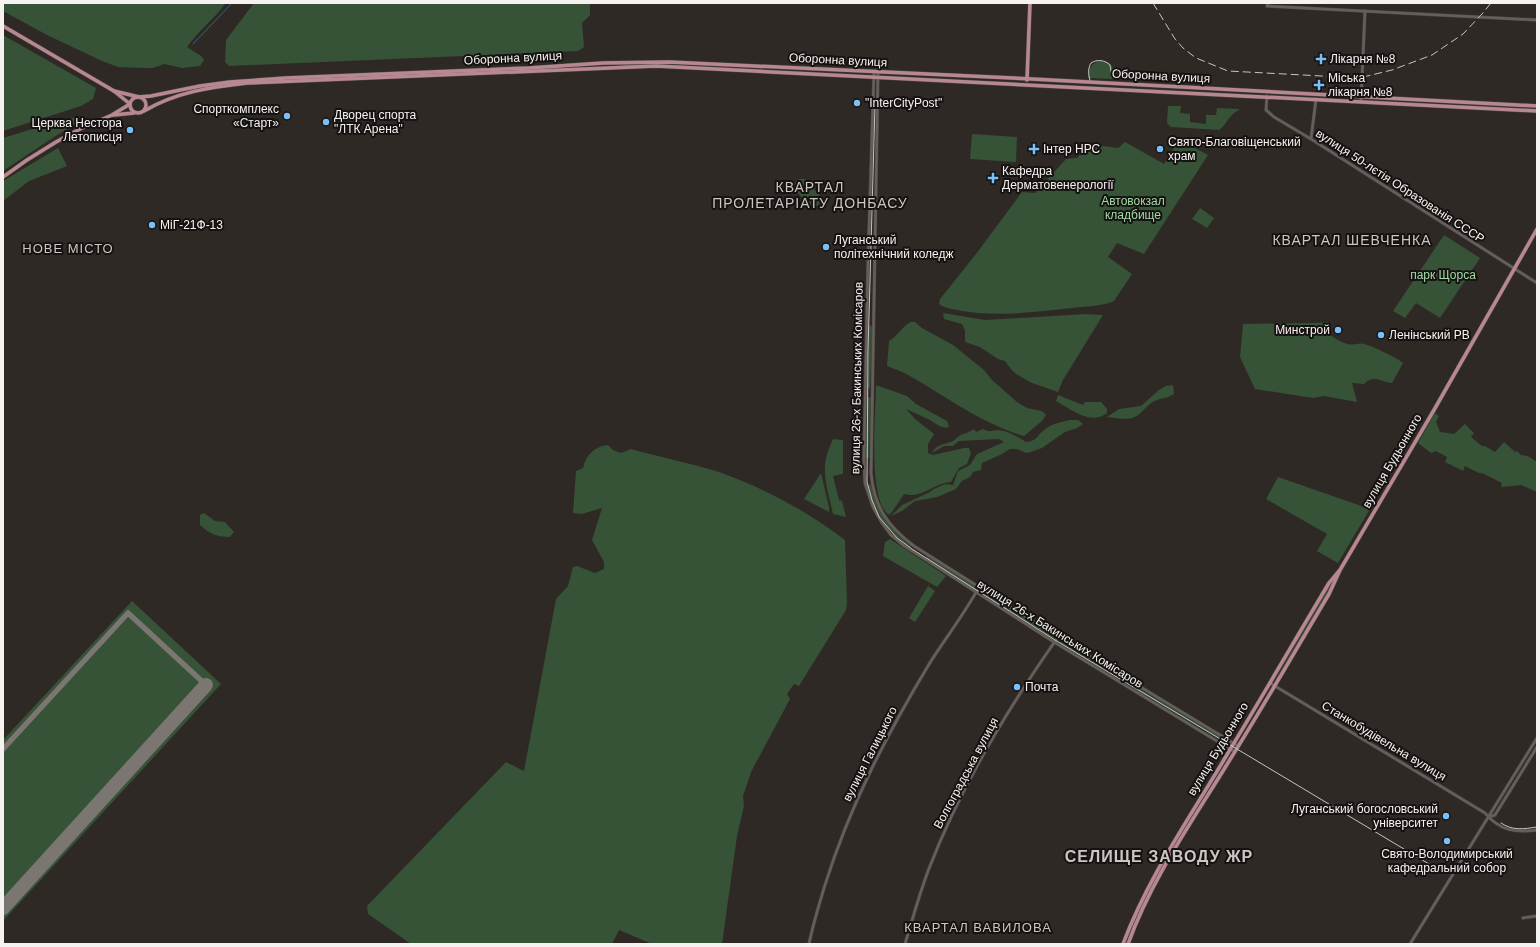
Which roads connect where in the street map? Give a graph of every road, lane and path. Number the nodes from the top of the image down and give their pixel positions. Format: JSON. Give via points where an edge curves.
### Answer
{"nodes":[{"id":1,"x":1030,"y":3,"type":"edge"},
{"id":2,"x":1267,"y":5,"type":"edge"},
{"id":3,"x":1365,"y":11,"type":"junction"},
{"id":4,"x":1537,"y":20,"type":"edge"},
{"id":5,"x":3,"y":26,"type":"edge"},
{"id":6,"x":876,"y":74,"type":"junction"},
{"id":7,"x":1027,"y":79,"type":"junction"},
{"id":8,"x":1027,"y":85,"type":"junction"},
{"id":9,"x":114,"y":91,"type":"junction"},
{"id":10,"x":1267,"y":96,"type":"junction"},
{"id":11,"x":139,"y":97,"type":"junction"},
{"id":12,"x":1316,"y":99,"type":"junction"},
{"id":13,"x":1361,"y":99,"type":"junction"},
{"id":14,"x":130,"y":104,"type":"junction"},
{"id":15,"x":1537,"y":106,"type":"edge"},
{"id":16,"x":873,"y":107,"type":"junction"},
{"id":17,"x":878,"y":108,"type":"junction"},
{"id":18,"x":1537,"y":110,"type":"edge"},
{"id":19,"x":144,"y":111,"type":"junction"},
{"id":20,"x":134,"y":113,"type":"junction"},
{"id":21,"x":112,"y":115,"type":"junction"},
{"id":22,"x":1311,"y":138,"type":"junction"},
{"id":23,"x":3,"y":177,"type":"edge"},
{"id":24,"x":1537,"y":229,"type":"edge"},
{"id":25,"x":1514,"y":269,"type":"junction"},
{"id":26,"x":1537,"y":283,"type":"edge"},
{"id":27,"x":864,"y":459,"type":"junction"},
{"id":28,"x":871,"y":460,"type":"junction"},
{"id":29,"x":872,"y":482,"type":"junction"},
{"id":30,"x":865,"y":483,"type":"junction"},
{"id":31,"x":914,"y":546,"type":"junction"},
{"id":32,"x":911,"y":551,"type":"junction"},
{"id":33,"x":926,"y":553,"type":"junction"},
{"id":34,"x":922,"y":558,"type":"junction"},
{"id":35,"x":1340,"y":570,"type":"junction"},
{"id":36,"x":979,"y":587,"type":"junction"},
{"id":37,"x":976,"y":593,"type":"junction"},
{"id":38,"x":1058,"y":637,"type":"junction"},
{"id":39,"x":1054,"y":642,"type":"junction"},
{"id":40,"x":1128,"y":679,"type":"junction"},
{"id":41,"x":1270,"y":683,"type":"junction"},
{"id":42,"x":1125,"y":684,"type":"junction"},
{"id":43,"x":1274,"y":686,"type":"junction"},
{"id":44,"x":1537,"y":738,"type":"edge"},
{"id":45,"x":1234,"y":743,"type":"junction"},
{"id":46,"x":1238,"y":746,"type":"junction"},
{"id":47,"x":1537,"y":747,"type":"edge"},
{"id":48,"x":1231,"y":749,"type":"junction"},
{"id":49,"x":1235,"y":752,"type":"junction"},
{"id":50,"x":1488,"y":817,"type":"junction"},
{"id":51,"x":1537,"y":830,"type":"edge"},
{"id":52,"x":1537,"y":916,"type":"edge"},
{"id":53,"x":1523,"y":918,"type":"dead end"},
{"id":54,"x":809,"y":944,"type":"edge"},
{"id":55,"x":905,"y":944,"type":"edge"},
{"id":56,"x":1123,"y":944,"type":"edge"},
{"id":57,"x":1128,"y":944,"type":"edge"},
{"id":58,"x":1410,"y":944,"type":"edge"}],
"edges":[{"from":1,"to":7,"type":"main road"},
{"from":2,"to":3,"type":"street"},
{"from":3,"to":4,"type":"street"},
{"from":3,"to":13,"type":"street"},
{"from":5,"to":9,"type":"main road"},
{"from":6,"to":7,"type":"main road","name":"Оборонна вулиця"},
{"from":6,"to":8,"type":"main road","name":"Оборонна вулиця"},
{"from":6,"to":11,"type":"main road","name":"Оборонна вулиця","via":[[687,62],[603,63],[258,80],[200,86],[157,96]]},
{"from":6,"to":16,"type":"street","name":"вулиця 26-х Бакинських Комісаров"},
{"from":6,"to":17,"type":"street","name":"вулиця 26-х Бакинських Комісаров"},
{"from":6,"to":19,"type":"main road","name":"Оборонна вулиця","via":[[656,66],[280,81],[205,88],[159,102]]},
{"from":7,"to":8,"type":"main road"},
{"from":7,"to":13,"type":"main road","name":"Оборонна вулиця"},
{"from":8,"to":10,"type":"main road","name":"Оборонна вулиця"},
{"from":9,"to":11,"type":"main road","name":"Оборонна вулиця"},
{"from":9,"to":14,"type":"main road"},
{"from":10,"to":12,"type":"main road","name":"Оборонна вулиця"},
{"from":10,"to":22,"type":"street","name":"вулиця 50-лєтія Образованія СССР","via":[[1266,108],[1274,117]]},
{"from":11,"to":14,"type":"main road","via":[[134,98]]},
{"from":11,"to":19,"type":"main road","via":[[146,102]]},
{"from":12,"to":13,"type":"main road","name":"Оборонна вулиця"},
{"from":12,"to":22,"type":"street"},
{"from":13,"to":15,"type":"main road","name":"Оборонна вулиця"},
{"from":13,"to":18,"type":"main road","name":"Оборонна вулиця"},
{"from":14,"to":20,"type":"main road"},
{"from":14,"to":21,"type":"main road"},
{"from":16,"to":17,"type":"street"},
{"from":16,"to":27,"type":"street","name":"вулиця 26-х Бакинських Комісаров"},
{"from":17,"to":28,"type":"street","name":"вулиця 26-х Бакинських Комісаров"},
{"from":19,"to":20,"type":"main road","via":[[140,114]]},
{"from":20,"to":21,"type":"main road"},
{"from":21,"to":23,"type":"main road","via":[[56,142]]},
{"from":22,"to":25,"type":"street","name":"вулиця 50-лєтія Образованія СССР"},
{"from":24,"to":25,"type":"main road","name":"вулиця Будьонного"},
{"from":25,"to":26,"type":"street","name":"вулиця 50-лєтія Образованія СССР"},
{"from":25,"to":35,"type":"main road","name":"вулиця Будьонного"},
{"from":27,"to":28,"type":"street"},
{"from":27,"to":30,"type":"street","name":"вулиця 26-х Бакинських Комісаров"},
{"from":28,"to":29,"type":"street","name":"вулиця 26-х Бакинських Комісаров"},
{"from":29,"to":30,"type":"street"},
{"from":29,"to":31,"type":"street","name":"вулиця 26-х Бакинських Комісаров","via":[[878,503],[888,522]]},
{"from":30,"to":32,"type":"street","name":"вулиця 26-х Бакинських Комісаров","via":[[873,507],[882,523],[894,538]]},
{"from":31,"to":32,"type":"street"},
{"from":31,"to":33,"type":"street","name":"вулиця 26-х Бакинських Комісаров"},
{"from":32,"to":34,"type":"street","name":"вулиця 26-х Бакинських Комісаров"},
{"from":33,"to":34,"type":"street"},
{"from":33,"to":36,"type":"street","name":"вулиця 26-х Бакинських Комісаров"},
{"from":34,"to":37,"type":"street","name":"вулиця 26-х Бакинських Комісаров"},
{"from":35,"to":41,"type":"main road","name":"вулиця Будьонного","via":[[1329,583]]},
{"from":35,"to":43,"type":"main road","name":"вулиця Будьонного","via":[[1329,594]]},
{"from":36,"to":37,"type":"street","name":"вулиця Галицького"},
{"from":36,"to":38,"type":"street","name":"вулиця 26-х Бакинських Комісаров"},
{"from":37,"to":39,"type":"street","name":"вулиця 26-х Бакинських Комісаров"},
{"from":37,"to":54,"type":"street","name":"вулиця Галицького","via":[[903,708],[861,790],[843,832],[812,927]]},
{"from":38,"to":39,"type":"street","name":"Волгоградська вулиця"},
{"from":38,"to":40,"type":"street","name":"вулиця 26-х Бакинських Комісаров"},
{"from":39,"to":42,"type":"street","name":"вулиця 26-х Бакинських Комісаров"},
{"from":39,"to":55,"type":"street","name":"Волгоградська вулиця","via":[[1025,685],[968,783],[930,866]]},
{"from":40,"to":42,"type":"street"},
{"from":40,"to":45,"type":"street","name":"вулиця 26-х Бакинських Комісаров"},
{"from":41,"to":43,"type":"street","name":"Станкобудівельна вулиця"},
{"from":41,"to":45,"type":"main road","name":"вулиця Будьонного"},
{"from":42,"to":48,"type":"street","name":"вулиця 26-х Бакинських Комісаров"},
{"from":43,"to":46,"type":"main road","name":"вулиця Будьонного"},
{"from":43,"to":50,"type":"street","name":"Станкобудівельна вулиця"},
{"from":44,"to":50,"type":"street"},
{"from":45,"to":46,"type":"street","name":"вулиця 26-х Бакинських Комісаров"},
{"from":45,"to":48,"type":"main road","name":"вулиця Будьонного"},
{"from":46,"to":49,"type":"main road","name":"вулиця Будьонного"},
{"from":47,"to":50,"type":"street","via":[[1495,815]]},
{"from":48,"to":49,"type":"street","name":"вулиця 26-х Бакинських Комісаров"},
{"from":48,"to":56,"type":"main road","name":"вулиця Будьонного","via":[[1150,881]]},
{"from":49,"to":57,"type":"main road","name":"вулиця Будьонного","via":[[1154,884]]},
{"from":50,"to":51,"type":"street","name":"Станкобудівельна вулиця","via":[[1513,831]]},
{"from":50,"to":58,"type":"street"},
{"from":52,"to":53,"type":"street"}]}
